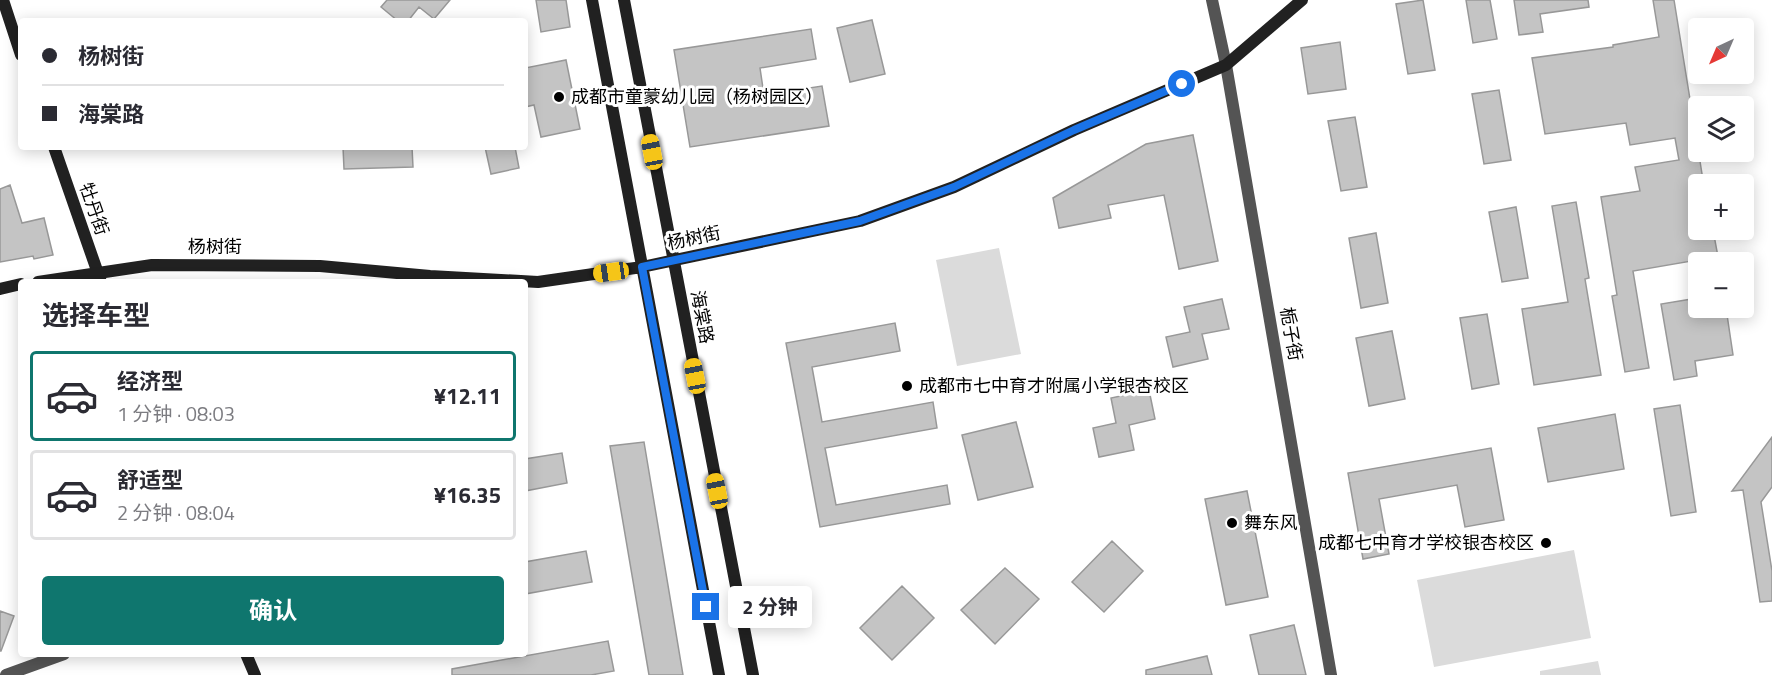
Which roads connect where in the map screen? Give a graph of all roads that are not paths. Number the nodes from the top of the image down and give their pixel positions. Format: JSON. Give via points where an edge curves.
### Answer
{"nodes":[{"id":1,"x":3,"y":0,"type":"edge"},
{"id":2,"x":592,"y":0,"type":"edge"},
{"id":3,"x":624,"y":0,"type":"edge"},
{"id":4,"x":1212,"y":0,"type":"edge"},
{"id":5,"x":1302,"y":0,"type":"edge"},
{"id":6,"x":18,"y":46,"type":"edge"},
{"id":7,"x":1226,"y":65,"type":"junction"},
{"id":8,"x":55,"y":150,"type":"edge"},
{"id":9,"x":673,"y":261,"type":"junction"},
{"id":10,"x":642,"y":267,"type":"junction"},
{"id":11,"x":100,"y":278,"type":"edge"},
{"id":12,"x":84,"y":279,"type":"edge"},
{"id":13,"x":484,"y":279,"type":"edge"},
{"id":14,"x":528,"y":281,"type":"edge"},
{"id":15,"x":18,"y":286,"type":"edge"},
{"id":16,"x":0,"y":289,"type":"edge"},
{"id":17,"x":56,"y":657,"type":"edge"},
{"id":18,"x":247,"y":657,"type":"edge"},
{"id":19,"x":6,"y":675,"type":"edge"},
{"id":20,"x":255,"y":675,"type":"edge"},
{"id":21,"x":719,"y":675,"type":"edge"},
{"id":22,"x":753,"y":675,"type":"edge"},
{"id":23,"x":1331,"y":675,"type":"edge"}],
"edges":[{"from":1,"to":6,"type":"street"},
{"from":2,"to":10,"type":"street"},
{"from":3,"to":9,"type":"street","name":"海棠路"},
{"from":4,"to":7,"type":"street","name":"栀子街"},
{"from":5,"to":7,"type":"street","name":"杨树街"},
{"from":7,"to":9,"type":"street","name":"杨树街","via":[[954,187],[860,221]]},
{"from":7,"to":23,"type":"street","name":"栀子街"},
{"from":8,"to":11,"type":"street","name":"牡丹街"},
{"from":9,"to":10,"type":"street","name":"杨树街"},
{"from":9,"to":22,"type":"street","name":"海棠路"},
{"from":10,"to":14,"type":"street","name":"杨树街"},
{"from":10,"to":21,"type":"street"},
{"from":11,"to":12,"type":"street","name":"杨树街"},
{"from":11,"to":13,"type":"street","name":"杨树街","via":[[152,264],[320,266]]},
{"from":15,"to":16,"type":"street"},
{"from":17,"to":19,"type":"street"},
{"from":18,"to":20,"type":"street"}]}
